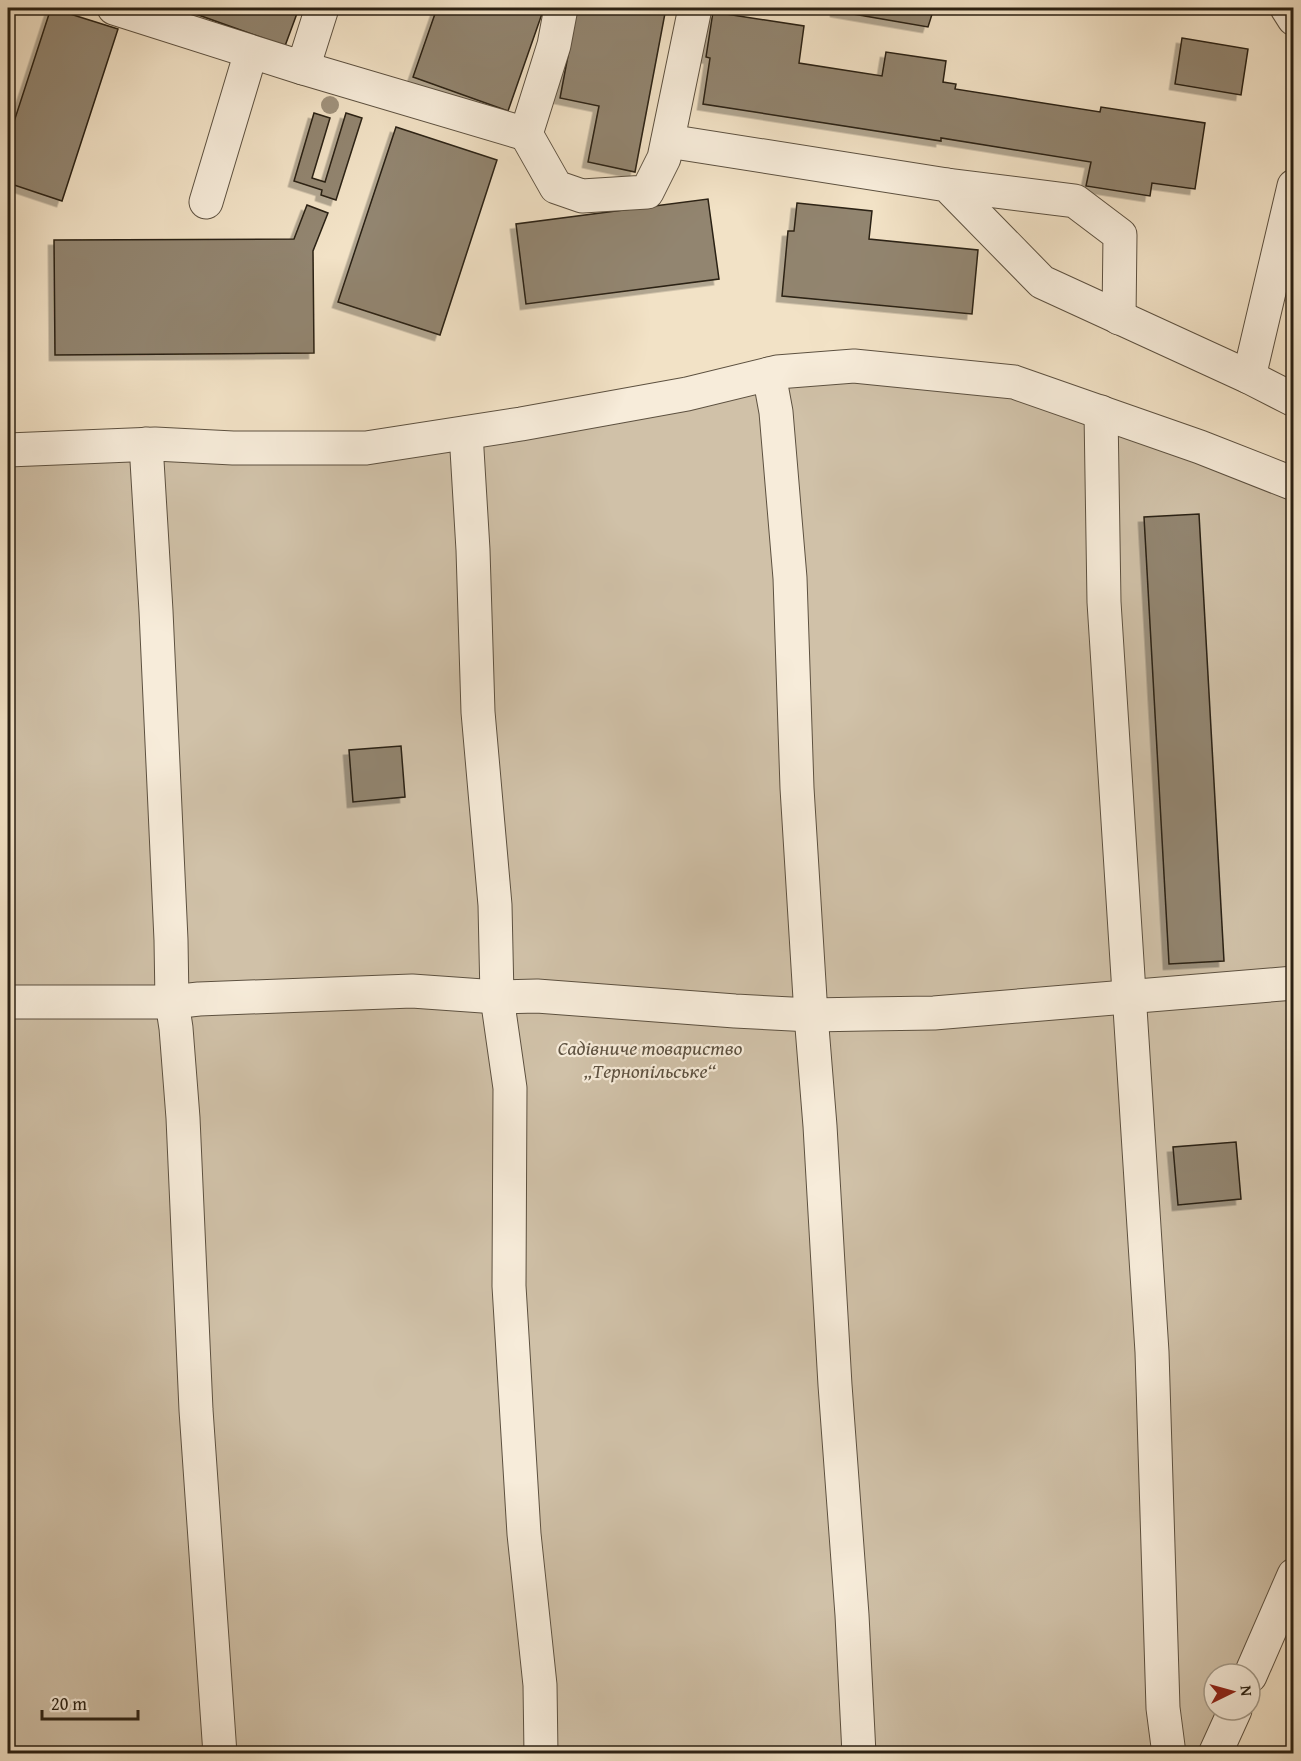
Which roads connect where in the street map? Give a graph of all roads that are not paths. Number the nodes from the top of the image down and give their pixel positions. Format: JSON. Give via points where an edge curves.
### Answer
{"nodes":[{"id":1,"x":114,"y":8,"type":"edge"},
{"id":2,"x":322,"y":8,"type":"edge"},
{"id":3,"x":561,"y":8,"type":"edge"},
{"id":4,"x":695,"y":8,"type":"edge"},
{"id":5,"x":1287,"y":8,"type":"edge"},
{"id":6,"x":1293,"y":19,"type":"edge"},
{"id":7,"x":251,"y":52,"type":"junction"},
{"id":8,"x":303,"y":68,"type":"junction"},
{"id":9,"x":526,"y":134,"type":"junction"},
{"id":10,"x":668,"y":141,"type":"junction"},
{"id":11,"x":947,"y":185,"type":"junction"},
{"id":12,"x":1293,"y":186,"type":"edge"},
{"id":13,"x":206,"y":202,"type":"dead end"},
{"id":14,"x":1119,"y":318,"type":"junction"},
{"id":15,"x":769,"y":374,"type":"junction"},
{"id":16,"x":1250,"y":377,"type":"junction"},
{"id":17,"x":1293,"y":400,"type":"edge"},
{"id":18,"x":1101,"y":412,"type":"junction"},
{"id":19,"x":466,"y":433,"type":"junction"},
{"id":20,"x":146,"y":444,"type":"junction"},
{"id":21,"x":8,"y":450,"type":"edge"},
{"id":22,"x":1293,"y":484,"type":"edge"},
{"id":23,"x":1293,"y":983,"type":"edge"},
{"id":24,"x":1129,"y":996,"type":"junction"},
{"id":25,"x":497,"y":997,"type":"junction"},
{"id":26,"x":8,"y":1002,"type":"edge"},
{"id":27,"x":172,"y":1002,"type":"junction"},
{"id":28,"x":811,"y":1015,"type":"junction"},
{"id":29,"x":1293,"y":1575,"type":"edge"},
{"id":30,"x":1256,"y":1662,"type":"edge"},
{"id":31,"x":1230,"y":1722,"type":"edge"},
{"id":32,"x":220,"y":1754,"type":"edge"},
{"id":33,"x":541,"y":1754,"type":"edge"},
{"id":34,"x":859,"y":1754,"type":"edge"},
{"id":35,"x":1169,"y":1754,"type":"edge"},
{"id":36,"x":1215,"y":1754,"type":"edge"}],
"edges":[{"from":1,"to":7,"type":"street"},
{"from":2,"to":8,"type":"street"},
{"from":3,"to":9,"type":"street","via":[[554,45]]},
{"from":4,"to":10,"type":"street"},
{"from":5,"to":6,"type":"street"},
{"from":7,"to":8,"type":"street"},
{"from":7,"to":13,"type":"street"},
{"from":8,"to":9,"type":"street"},
{"from":9,"to":10,"type":"street","via":[[556,187],[582,196],[647,192]]},
{"from":10,"to":11,"type":"street"},
{"from":11,"to":14,"type":"street","via":[[1042,282]]},
{"from":11,"to":14,"type":"street","via":[[1075,201],[1120,235]]},
{"from":12,"to":16,"type":"street"},
{"from":14,"to":16,"type":"street"},
{"from":15,"to":18,"type":"street","via":[[854,366],[1014,382]]},
{"from":15,"to":19,"type":"street","via":[[687,394]]},
{"from":15,"to":28,"type":"street","via":[[776,411],[790,578],[797,788]]},
{"from":16,"to":17,"type":"street"},
{"from":18,"to":22,"type":"street"},
{"from":18,"to":24,"type":"street","via":[[1104,602]]},
{"from":19,"to":20,"type":"street","via":[[366,448]]},
{"from":19,"to":25,"type":"street","via":[[478,712],[495,905]]},
{"from":20,"to":21,"type":"street"},
{"from":20,"to":27,"type":"street"},
{"from":23,"to":24,"type":"street"},
{"from":24,"to":28,"type":"street","via":[[934,1013]]},
{"from":24,"to":35,"type":"street","via":[[1152,1352],[1163,1708]]},
{"from":25,"to":27,"type":"street","via":[[411,991]]},
{"from":25,"to":28,"type":"street","via":[[537,996]]},
{"from":25,"to":33,"type":"street","via":[[510,1088],[509,1286],[524,1534],[540,1685]]},
{"from":26,"to":27,"type":"street"},
{"from":27,"to":32,"type":"street","via":[[183,1118],[196,1410]]},
{"from":28,"to":34,"type":"street"},
{"from":29,"to":30,"type":"street"},
{"from":31,"to":36,"type":"street"}]}
